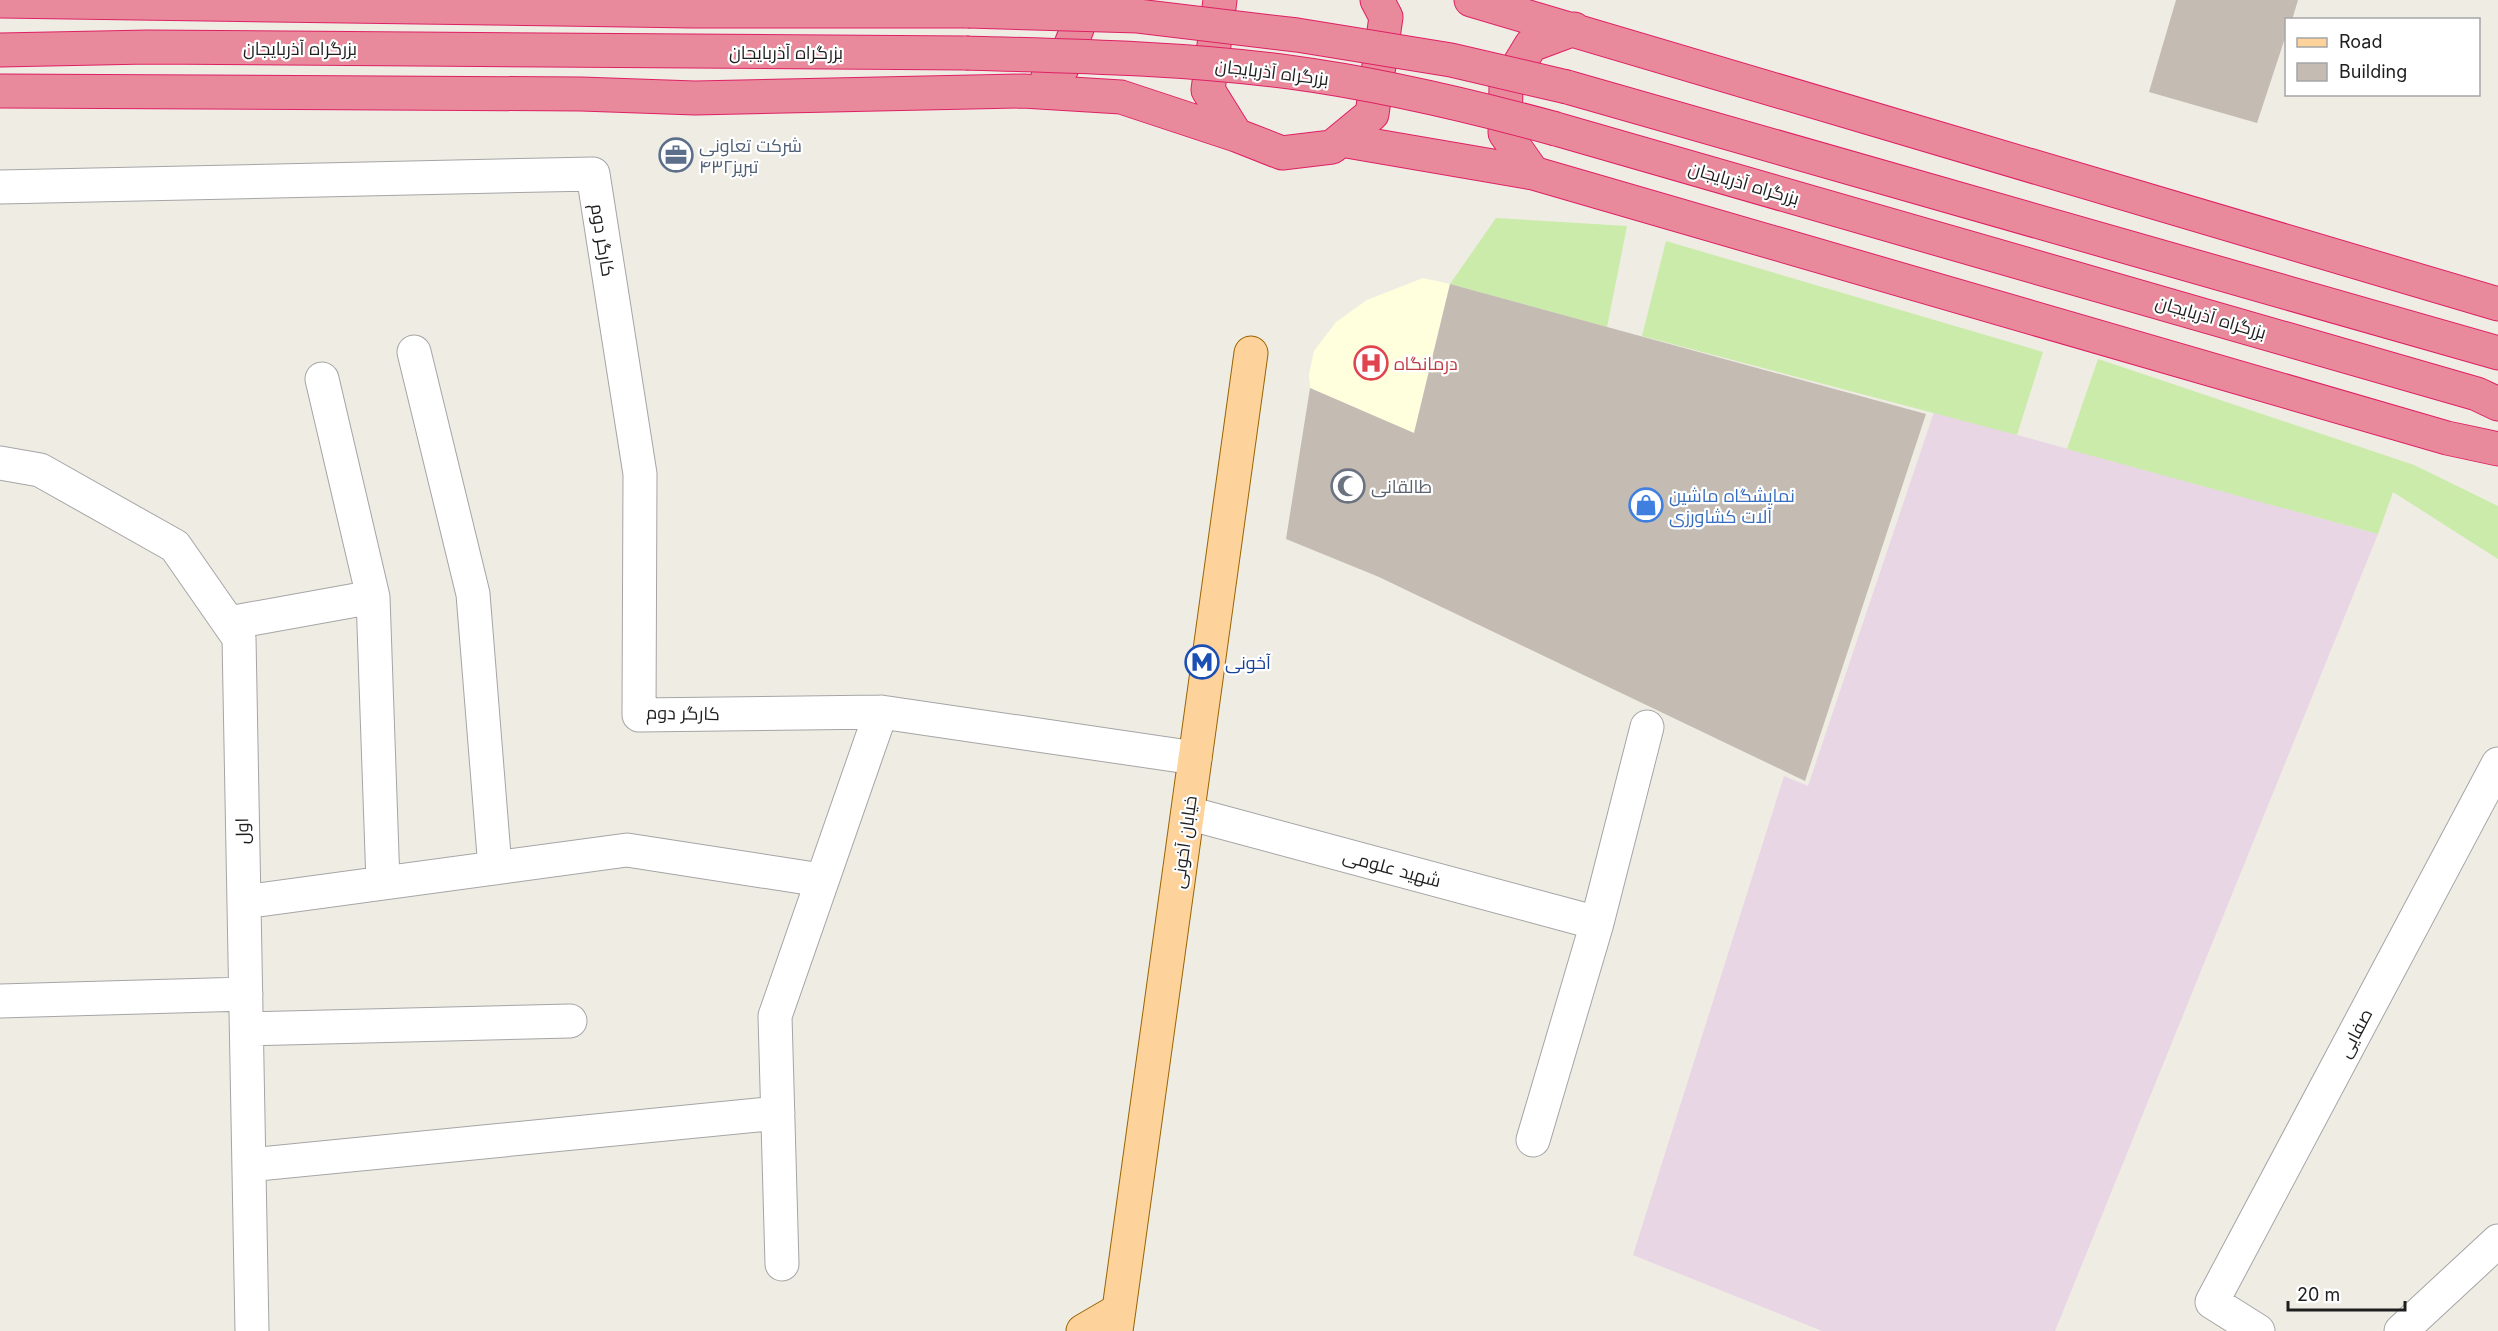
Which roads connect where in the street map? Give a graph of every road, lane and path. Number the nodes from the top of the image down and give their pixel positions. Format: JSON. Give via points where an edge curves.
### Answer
{"nodes":[{"id":1,"x":1070,"y":0,"type":"edge"},
{"id":2,"x":1220,"y":0,"type":"edge"},
{"id":3,"x":1377,"y":0,"type":"edge"},
{"id":4,"x":1471,"y":0,"type":"edge"},
{"id":5,"x":0,"y":1,"type":"edge"},
{"id":6,"x":1574,"y":29,"type":"junction"},
{"id":7,"x":0,"y":50,"type":"edge"},
{"id":8,"x":0,"y":91,"type":"edge"},
{"id":9,"x":1023,"y":91,"type":"junction"},
{"id":10,"x":1236,"y":135,"type":"junction"},
{"id":11,"x":1341,"y":140,"type":"junction"},
{"id":12,"x":1533,"y":173,"type":"junction"},
{"id":13,"x":0,"y":187,"type":"edge"},
{"id":14,"x":2498,"y":304,"type":"edge"},
{"id":15,"x":414,"y":352,"type":"dead end"},
{"id":16,"x":1251,"y":353,"type":"dead end"},
{"id":17,"x":2498,"y":353,"type":"edge"},
{"id":18,"x":322,"y":379,"type":"dead end"},
{"id":19,"x":2498,"y":405,"type":"edge"},
{"id":20,"x":2498,"y":449,"type":"edge"},
{"id":21,"x":0,"y":463,"type":"edge"},
{"id":22,"x":373,"y":597,"type":"junction"},
{"id":23,"x":229,"y":623,"type":"junction"},
{"id":24,"x":881,"y":712,"type":"junction"},
{"id":25,"x":1647,"y":727,"type":"dead end"},
{"id":26,"x":1195,"y":758,"type":"junction"},
{"id":27,"x":2498,"y":764,"type":"edge"},
{"id":28,"x":1188,"y":813,"type":"junction"},
{"id":29,"x":495,"y":868,"type":"junction"},
{"id":30,"x":821,"y":880,"type":"junction"},
{"id":31,"x":383,"y":883,"type":"junction"},
{"id":32,"x":244,"y":902,"type":"junction"},
{"id":33,"x":1597,"y":923,"type":"junction"},
{"id":34,"x":246,"y":994,"type":"junction"},
{"id":35,"x":0,"y":1001,"type":"edge"},
{"id":36,"x":570,"y":1021,"type":"dead end"},
{"id":37,"x":247,"y":1029,"type":"junction"},
{"id":38,"x":778,"y":1113,"type":"junction"},
{"id":39,"x":1533,"y":1140,"type":"dead end"},
{"id":40,"x":249,"y":1165,"type":"junction"},
{"id":41,"x":2498,"y":1241,"type":"edge"},
{"id":42,"x":782,"y":1264,"type":"dead end"},
{"id":43,"x":1118,"y":1320,"type":"edge"},
{"id":44,"x":252,"y":1331,"type":"edge"},
{"id":45,"x":1083,"y":1331,"type":"edge"},
{"id":46,"x":2258,"y":1331,"type":"edge"},
{"id":47,"x":2401,"y":1331,"type":"edge"}],
"edges":[{"from":1,"to":9,"type":"highway","via":[[1078,26],[1062,68]]},
{"from":2,"to":10,"type":"highway","via":[[1208,90]]},
{"from":3,"to":11,"type":"highway","via":[[1386,17],[1372,114]]},
{"from":4,"to":6,"type":"highway"},
{"from":5,"to":17,"type":"highway","bridge":true,"via":[[968,11],[1138,16],[1297,34],[1451,60],[1567,87]]},
{"from":6,"to":12,"type":"highway","via":[[1532,45],[1506,86],[1505,133]]},
{"from":6,"to":14,"type":"highway"},
{"from":7,"to":19,"type":"highway","name":"بزرگراه آذربایجان","bridge":true,"via":[[160,47],[966,53],[1137,58],[1289,72],[1443,99],[1556,129],[2476,393]]},
{"from":8,"to":9,"type":"highway","via":[[695,98]]},
{"from":9,"to":10,"type":"highway","via":[[1121,97]]},
{"from":10,"to":11,"type":"highway","via":[[1282,153],[1332,147]]},
{"from":11,"to":12,"type":"highway"},
{"from":12,"to":20,"type":"highway","via":[[2447,438]]},
{"from":13,"to":24,"type":"street","name":"کارگر دوم","via":[[593,174],[640,474],[639,715]]},
{"from":15,"to":29,"type":"street","via":[[473,594]]},
{"from":16,"to":26,"type":"main road","name":"خیابان آخونی"},
{"from":18,"to":22,"type":"street"},
{"from":21,"to":23,"type":"street","name":"اول","via":[[40,470],[175,546]]},
{"from":22,"to":23,"type":"street"},
{"from":22,"to":31,"type":"street"},
{"from":23,"to":32,"type":"street","name":"اول","via":[[239,638]]},
{"from":24,"to":26,"type":"street","name":"کارگر دوم"},
{"from":24,"to":30,"type":"street"},
{"from":25,"to":33,"type":"street"},
{"from":26,"to":28,"type":"main road","name":"خیابان آخونی"},
{"from":27,"to":46,"type":"street","name":"صفایی","via":[[2212,1302]]},
{"from":28,"to":33,"type":"street","name":"شهید علومی"},
{"from":28,"to":43,"type":"main road","name":"خیابان آخونی"},
{"from":29,"to":30,"type":"street","via":[[627,850]]},
{"from":29,"to":31,"type":"street"},
{"from":30,"to":38,"type":"street","via":[[775,1016]]},
{"from":31,"to":32,"type":"street"},
{"from":32,"to":34,"type":"street","name":"اول"},
{"from":33,"to":39,"type":"street"},
{"from":34,"to":35,"type":"street"},
{"from":34,"to":37,"type":"street","name":"اول"},
{"from":36,"to":37,"type":"street"},
{"from":37,"to":40,"type":"street","name":"اول"},
{"from":38,"to":40,"type":"street"},
{"from":38,"to":42,"type":"street"},
{"from":40,"to":44,"type":"street","name":"اول"},
{"from":41,"to":47,"type":"street"},
{"from":43,"to":45,"type":"main road"}]}
